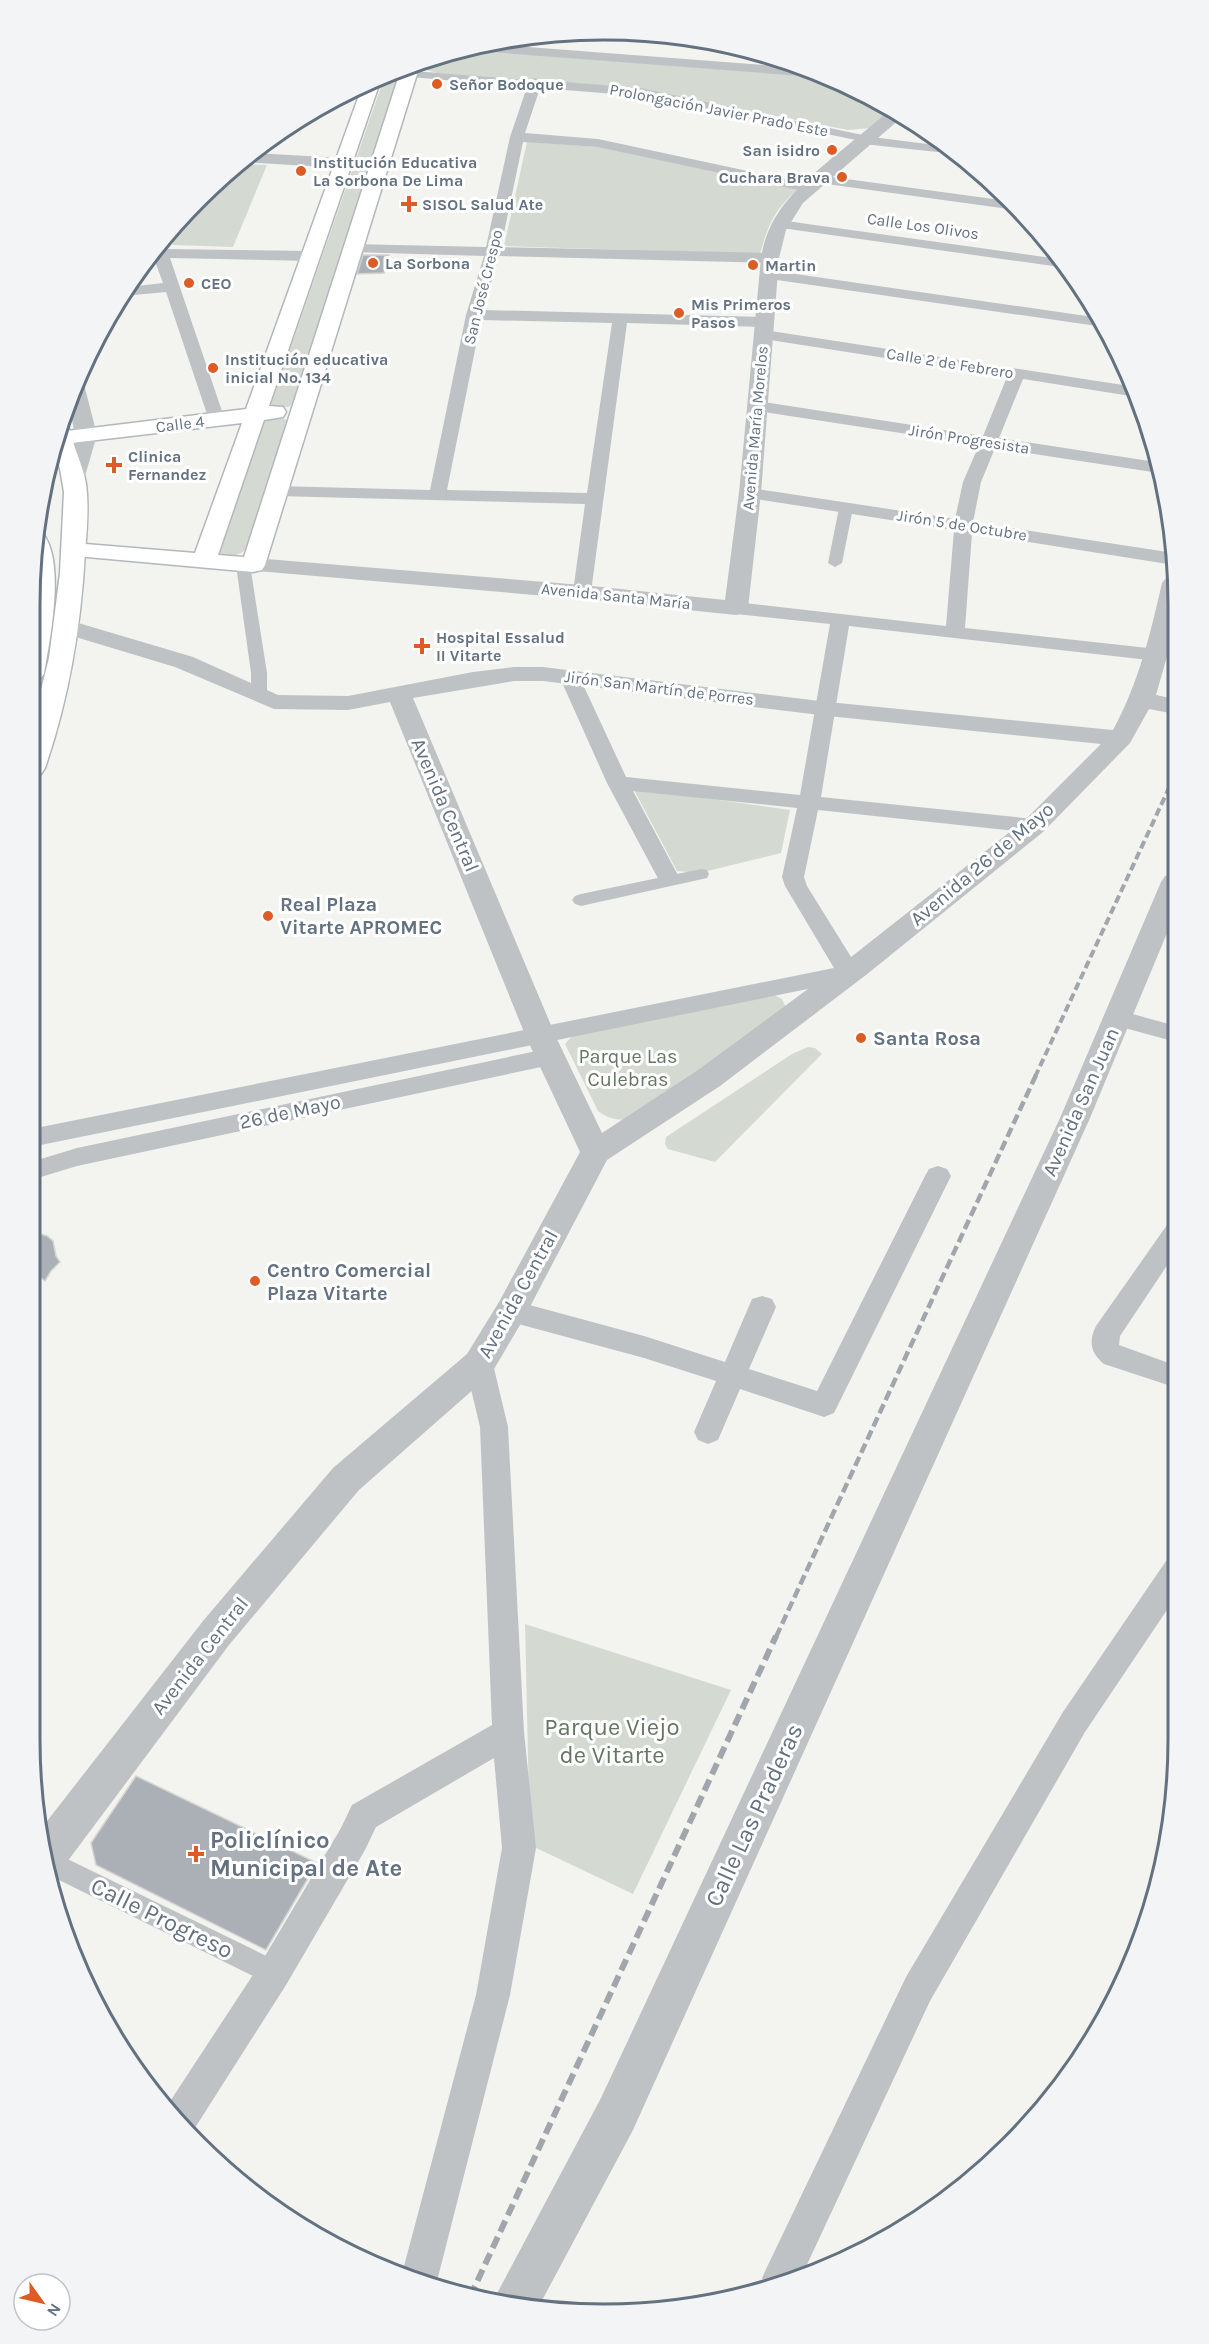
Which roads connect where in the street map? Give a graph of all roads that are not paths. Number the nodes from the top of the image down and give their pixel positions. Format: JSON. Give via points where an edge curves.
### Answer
{"nodes":[{"id":1,"x":507,"y":49,"type":"edge"},
{"id":2,"x":421,"y":71,"type":"edge"},
{"id":3,"x":788,"y":71,"type":"edge"},
{"id":4,"x":402,"y":78,"type":"edge"},
{"id":5,"x":535,"y":82,"type":"junction"},
{"id":6,"x":368,"y":93,"type":"edge"},
{"id":7,"x":890,"y":119,"type":"edge"},
{"id":8,"x":517,"y":138,"type":"junction"},
{"id":9,"x":864,"y":139,"type":"junction"},
{"id":10,"x":937,"y":149,"type":"edge"},
{"id":11,"x":258,"y":160,"type":"edge"},
{"id":12,"x":343,"y":163,"type":"junction"},
{"id":13,"x":813,"y":183,"type":"junction"},
{"id":14,"x":1002,"y":205,"type":"edge"},
{"id":15,"x":778,"y":224,"type":"junction"},
{"id":16,"x":351,"y":248,"type":"junction"},
{"id":17,"x":167,"y":249,"type":"edge"},
{"id":18,"x":492,"y":250,"type":"junction"},
{"id":19,"x":161,"y":256,"type":"edge"},
{"id":20,"x":311,"y":256,"type":"junction"},
{"id":21,"x":1053,"y":263,"type":"edge"},
{"id":22,"x":769,"y":266,"type":"junction"},
{"id":23,"x":171,"y":287,"type":"junction"},
{"id":24,"x":136,"y":291,"type":"edge"},
{"id":25,"x":474,"y":315,"type":"junction"},
{"id":26,"x":620,"y":319,"type":"junction"},
{"id":27,"x":1091,"y":320,"type":"edge"},
{"id":28,"x":764,"y":328,"type":"junction"},
{"id":29,"x":1017,"y":373,"type":"junction"},
{"id":30,"x":1127,"y":390,"type":"edge"},
{"id":31,"x":78,"y":402,"type":"edge"},
{"id":32,"x":757,"y":406,"type":"junction"},
{"id":33,"x":300,"y":411,"type":"junction"},
{"id":34,"x":255,"y":413,"type":"junction"},
{"id":35,"x":217,"y":420,"type":"junction"},
{"id":36,"x":86,"y":435,"type":"junction"},
{"id":37,"x":66,"y":436,"type":"edge"},
{"id":38,"x":989,"y":441,"type":"junction"},
{"id":39,"x":63,"y":448,"type":"edge"},
{"id":40,"x":1151,"y":467,"type":"edge"},
{"id":41,"x":74,"y":476,"type":"junction"},
{"id":42,"x":276,"y":491,"type":"junction"},
{"id":43,"x":750,"y":493,"type":"junction"},
{"id":44,"x":438,"y":494,"type":"junction"},
{"id":45,"x":594,"y":499,"type":"junction"},
{"id":46,"x":846,"y":508,"type":"junction"},
{"id":47,"x":963,"y":525,"type":"junction"},
{"id":48,"x":73,"y":550,"type":"junction"},
{"id":49,"x":1166,"y":558,"type":"edge"},
{"id":50,"x":204,"y":561,"type":"junction"},
{"id":51,"x":835,"y":563,"type":"dead end"},
{"id":52,"x":248,"y":565,"type":"junction"},
{"id":53,"x":42,"y":575,"type":"edge"},
{"id":54,"x":582,"y":592,"type":"junction"},
{"id":55,"x":736,"y":608,"type":"junction"},
{"id":56,"x":1168,"y":608,"type":"edge"},
{"id":57,"x":840,"y":619,"type":"junction"},
{"id":58,"x":67,"y":627,"type":"junction"},
{"id":59,"x":955,"y":631,"type":"junction"},
{"id":60,"x":40,"y":632,"type":"edge"},
{"id":61,"x":1157,"y":655,"type":"junction"},
{"id":62,"x":570,"y":678,"type":"junction"},
{"id":63,"x":399,"y":693,"type":"junction"},
{"id":64,"x":259,"y":697,"type":"junction"},
{"id":65,"x":1142,"y":700,"type":"junction"},
{"id":66,"x":1168,"y":706,"type":"edge"},
{"id":67,"x":828,"y":708,"type":"junction"},
{"id":68,"x":1121,"y":738,"type":"junction"},
{"id":69,"x":40,"y":745,"type":"edge"},
{"id":70,"x":618,"y":783,"type":"junction"},
{"id":71,"x":810,"y":802,"type":"junction"},
{"id":72,"x":1034,"y":826,"type":"junction"},
{"id":73,"x":701,"y":874,"type":"dead end"},
{"id":74,"x":669,"y":879,"type":"junction"},
{"id":75,"x":1168,"y":899,"type":"edge"},
{"id":76,"x":580,"y":900,"type":"dead end"},
{"id":77,"x":849,"y":973,"type":"junction"},
{"id":78,"x":1118,"y":1018,"type":"junction"},
{"id":79,"x":1168,"y":1032,"type":"edge"},
{"id":80,"x":546,"y":1047,"type":"junction"},
{"id":81,"x":40,"y":1136,"type":"edge"},
{"id":82,"x":596,"y":1152,"type":"junction"},
{"id":83,"x":40,"y":1169,"type":"edge"},
{"id":84,"x":938,"y":1176,"type":"dead end"},
{"id":85,"x":1168,"y":1244,"type":"edge"},
{"id":86,"x":762,"y":1307,"type":"dead end"},
{"id":87,"x":511,"y":1311,"type":"junction"},
{"id":88,"x":982,"y":1320,"type":"joint"},
{"id":89,"x":732,"y":1374,"type":"junction"},
{"id":90,"x":1168,"y":1374,"type":"edge"},
{"id":91,"x":483,"y":1381,"type":"junction"},
{"id":92,"x":708,"y":1432,"type":"dead end"},
{"id":93,"x":1168,"y":1583,"type":"edge"},
{"id":94,"x":508,"y":1732,"type":"junction"},
{"id":95,"x":51,"y":1849,"type":"edge"},
{"id":96,"x":55,"y":1865,"type":"edge"},
{"id":97,"x":274,"y":1973,"type":"junction"},
{"id":98,"x":183,"y":2114,"type":"edge"},
{"id":99,"x":421,"y":2273,"type":"edge"},
{"id":100,"x":782,"y":2275,"type":"edge"},
{"id":101,"x":518,"y":2297,"type":"edge"}],
"edges":[{"from":1,"to":3,"type":"street","name":"Prolongación Javier Prado Este"},
{"from":2,"to":5,"type":"street","name":"Prolongación Javier Prado Este"},
{"from":4,"to":16,"type":"main road"},
{"from":5,"to":8,"type":"street","name":"San José Crespo"},
{"from":5,"to":9,"type":"street","name":"Prolongación Javier Prado Este","via":[[668,97]]},
{"from":6,"to":12,"type":"main road"},
{"from":7,"to":9,"type":"street","name":"Avenida María Morelos"},
{"from":8,"to":13,"type":"street","via":[[598,143]]},
{"from":8,"to":18,"type":"street","name":"San José Crespo"},
{"from":9,"to":10,"type":"street","name":"Prolongación Javier Prado Este"},
{"from":9,"to":13,"type":"street","name":"Avenida María Morelos"},
{"from":11,"to":12,"type":"street"},
{"from":12,"to":20,"type":"main road"},
{"from":13,"to":14,"type":"street"},
{"from":13,"to":15,"type":"street","name":"Avenida María Morelos"},
{"from":15,"to":21,"type":"street","name":"Calle Los Olivos"},
{"from":15,"to":22,"type":"street","name":"Avenida María Morelos"},
{"from":16,"to":18,"type":"street"},
{"from":16,"to":33,"type":"main road"},
{"from":17,"to":20,"type":"street"},
{"from":18,"to":22,"type":"street"},
{"from":18,"to":25,"type":"street","name":"San José Crespo"},
{"from":19,"to":23,"type":"street"},
{"from":20,"to":34,"type":"main road"},
{"from":22,"to":27,"type":"street"},
{"from":22,"to":28,"type":"street","name":"Avenida María Morelos"},
{"from":23,"to":24,"type":"street"},
{"from":23,"to":35,"type":"street"},
{"from":25,"to":26,"type":"street","name":"Calle 2 de Febrero"},
{"from":25,"to":44,"type":"street","name":"San José Crespo"},
{"from":26,"to":28,"type":"street","name":"Calle 2 de Febrero"},
{"from":26,"to":45,"type":"street"},
{"from":28,"to":29,"type":"street","name":"Calle 2 de Febrero"},
{"from":28,"to":32,"type":"street","name":"Avenida María Morelos"},
{"from":29,"to":30,"type":"street","name":"Calle 2 de Febrero"},
{"from":29,"to":38,"type":"street"},
{"from":31,"to":36,"type":"street"},
{"from":32,"to":38,"type":"street","name":"Jirón Progresista"},
{"from":32,"to":43,"type":"street","name":"Avenida María Morelos"},
{"from":33,"to":34,"type":"main road","name":"Calle 4"},
{"from":33,"to":42,"type":"main road"},
{"from":34,"to":35,"type":"main road","name":"Calle 4"},
{"from":34,"to":50,"type":"main road"},
{"from":35,"to":36,"type":"main road","name":"Calle 4"},
{"from":36,"to":37,"type":"main road","name":"Calle 4"},
{"from":36,"to":41,"type":"street"},
{"from":38,"to":40,"type":"street","name":"Jirón Progresista"},
{"from":38,"to":47,"type":"street","via":[[972,482]]},
{"from":39,"to":41,"type":"main road"},
{"from":41,"to":48,"type":"main road"},
{"from":42,"to":44,"type":"street"},
{"from":42,"to":52,"type":"main road"},
{"from":43,"to":46,"type":"street","name":"Jirón 5 de Octubre"},
{"from":43,"to":55,"type":"street","name":"Avenida María Morelos"},
{"from":44,"to":45,"type":"street"},
{"from":45,"to":54,"type":"street"},
{"from":46,"to":47,"type":"street","name":"Jirón 5 de Octubre"},
{"from":46,"to":51,"type":"street"},
{"from":47,"to":49,"type":"street","name":"Jirón 5 de Octubre"},
{"from":47,"to":59,"type":"street"},
{"from":48,"to":50,"type":"main road","name":"Avenida Santa María"},
{"from":48,"to":58,"type":"main road"},
{"from":50,"to":52,"type":"main road","name":"Avenida Santa María"},
{"from":52,"to":54,"type":"street","name":"Avenida Santa María"},
{"from":52,"to":64,"type":"street"},
{"from":53,"to":60,"type":"main road"},
{"from":54,"to":55,"type":"street","name":"Avenida Santa María"},
{"from":55,"to":57,"type":"street","name":"Avenida Santa María"},
{"from":56,"to":61,"type":"street","name":"Avenida 26 de Mayo"},
{"from":57,"to":59,"type":"street","name":"Avenida Santa María"},
{"from":57,"to":67,"type":"street"},
{"from":58,"to":64,"type":"street","name":"Jirón San Martín de Porres","via":[[184,662]]},
{"from":58,"to":69,"type":"main road","via":[[58,684]]},
{"from":59,"to":61,"type":"street","name":"Avenida Santa María"},
{"from":61,"to":65,"type":"street","name":"Avenida 26 de Mayo"},
{"from":62,"to":63,"type":"street","name":"Jirón San Martín de Porres","via":[[514,674]]},
{"from":62,"to":67,"type":"street","name":"Jirón San Martín de Porres"},
{"from":62,"to":70,"type":"street"},
{"from":63,"to":64,"type":"street","name":"Jirón San Martín de Porres","via":[[348,703],[274,702]]},
{"from":63,"to":80,"type":"street","name":"Avenida Central"},
{"from":65,"to":66,"type":"street"},
{"from":65,"to":68,"type":"street","name":"Avenida 26 de Mayo"},
{"from":67,"to":68,"type":"street","name":"Jirón San Martín de Porres"},
{"from":67,"to":71,"type":"street"},
{"from":68,"to":72,"type":"street","name":"Avenida 26 de Mayo"},
{"from":70,"to":71,"type":"street"},
{"from":70,"to":74,"type":"street"},
{"from":71,"to":72,"type":"street"},
{"from":71,"to":77,"type":"street","via":[[794,882]]},
{"from":72,"to":77,"type":"street","name":"Avenida 26 de Mayo"},
{"from":73,"to":74,"type":"street"},
{"from":74,"to":76,"type":"street"},
{"from":75,"to":78,"type":"street","name":"Avenida San Juan"},
{"from":77,"to":80,"type":"street","name":"Avenida 26 de Mayo"},
{"from":77,"to":82,"type":"street","name":"Avenida 26 de Mayo","via":[[709,1078]]},
{"from":78,"to":79,"type":"street"},
{"from":78,"to":88,"type":"street","name":"Avenida San Juan"},
{"from":80,"to":81,"type":"street","name":"26 de Mayo"},
{"from":80,"to":82,"type":"street","name":"Avenida Central"},
{"from":80,"to":83,"type":"street","name":"26 de Mayo"},
{"from":82,"to":87,"type":"street","name":"Avenida Central"},
{"from":84,"to":89,"type":"street","via":[[824,1406]]},
{"from":85,"to":90,"type":"street","via":[[1106,1334],[1105,1349],[1114,1356]]},
{"from":86,"to":89,"type":"street"},
{"from":87,"to":89,"type":"street"},
{"from":87,"to":91,"type":"street","name":"Avenida Central"},
{"from":88,"to":101,"type":"street","name":"Calle Las Praderas","via":[[617,2114]]},
{"from":89,"to":92,"type":"street"},
{"from":91,"to":94,"type":"street","via":[[494,1427]]},
{"from":91,"to":95,"type":"street","name":"Avenida Central","via":[[446,1391],[346,1479],[216,1633]]},
{"from":93,"to":100,"type":"street","via":[[1074,1722],[918,1989]]},
{"from":94,"to":97,"type":"street","via":[[364,1816]]},
{"from":94,"to":99,"type":"street","via":[[519,1848],[517,1865],[493,1995]]},
{"from":96,"to":97,"type":"street","name":"Calle Progreso"},
{"from":97,"to":98,"type":"street"}]}
